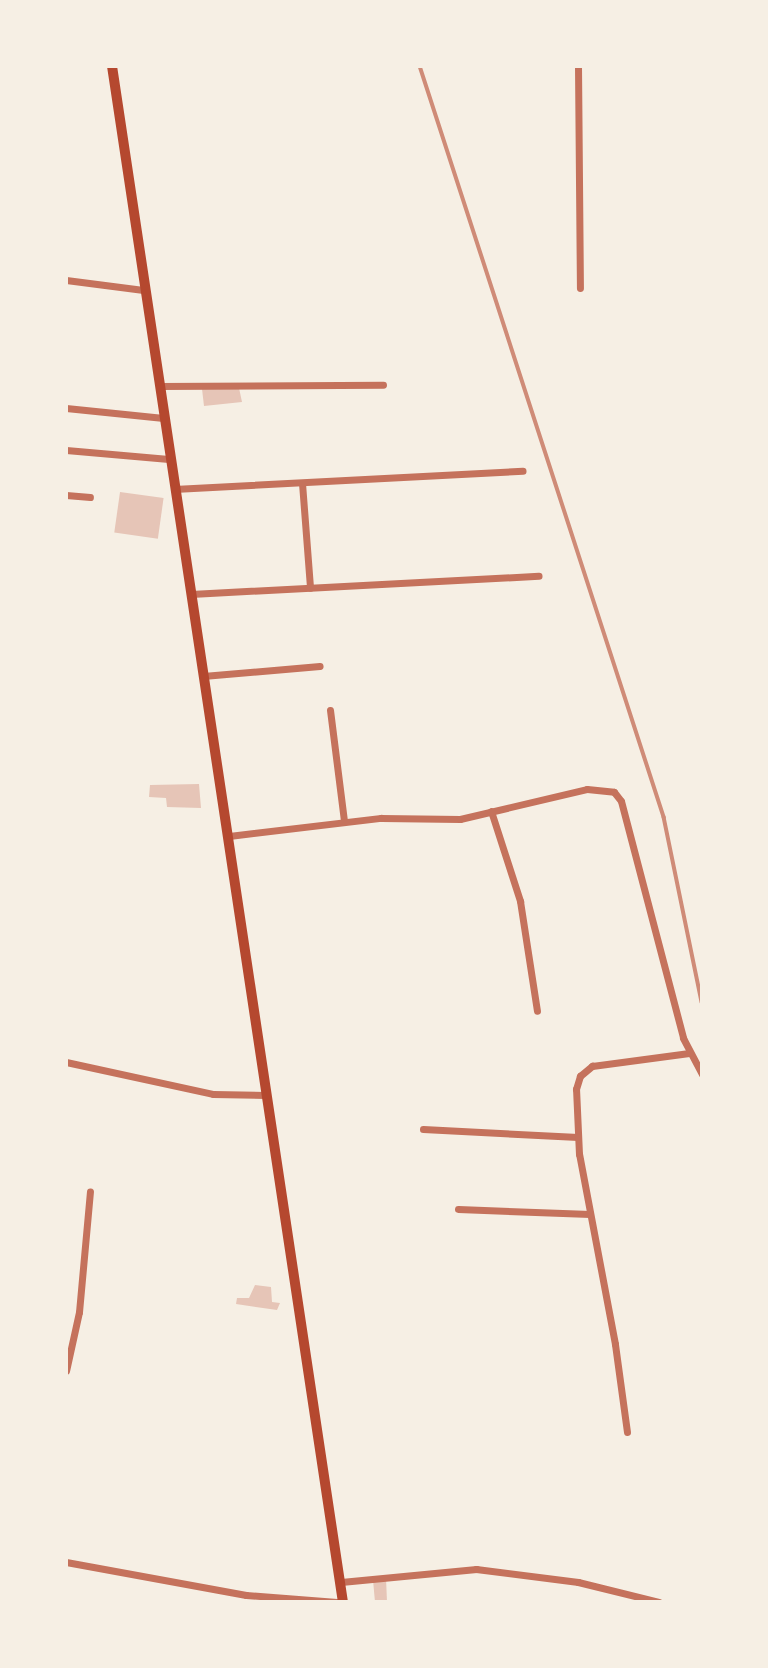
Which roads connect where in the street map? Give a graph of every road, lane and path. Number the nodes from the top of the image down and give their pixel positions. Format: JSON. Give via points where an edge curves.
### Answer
{"nodes":[{"id":1,"x":112,"y":66,"type":"edge"},
{"id":2,"x":578,"y":66,"type":"edge"},
{"id":3,"x":66,"y":279,"type":"edge"},
{"id":4,"x":580,"y":288,"type":"dead end"},
{"id":5,"x":143,"y":290,"type":"junction"},
{"id":6,"x":383,"y":385,"type":"dead end"},
{"id":7,"x":160,"y":386,"type":"junction"},
{"id":8,"x":66,"y":408,"type":"edge"},
{"id":9,"x":163,"y":418,"type":"junction"},
{"id":10,"x":66,"y":450,"type":"edge"},
{"id":11,"x":169,"y":459,"type":"junction"},
{"id":12,"x":523,"y":471,"type":"dead end"},
{"id":13,"x":303,"y":483,"type":"junction"},
{"id":14,"x":174,"y":489,"type":"junction"},
{"id":15,"x":66,"y":495,"type":"edge"},
{"id":16,"x":90,"y":497,"type":"dead end"},
{"id":17,"x":540,"y":576,"type":"dead end"},
{"id":18,"x":310,"y":588,"type":"junction"},
{"id":19,"x":191,"y":594,"type":"junction"},
{"id":20,"x":320,"y":666,"type":"dead end"},
{"id":21,"x":204,"y":676,"type":"junction"},
{"id":22,"x":330,"y":710,"type":"dead end"},
{"id":23,"x":491,"y":811,"type":"junction"},
{"id":24,"x":344,"y":821,"type":"junction"},
{"id":25,"x":229,"y":836,"type":"junction"},
{"id":26,"x":537,"y":1011,"type":"dead end"},
{"id":27,"x":690,"y":1053,"type":"junction"},
{"id":28,"x":66,"y":1062,"type":"edge"},
{"id":29,"x":702,"y":1074,"type":"edge"},
{"id":30,"x":266,"y":1095,"type":"junction"},
{"id":31,"x":423,"y":1129,"type":"dead end"},
{"id":32,"x":578,"y":1137,"type":"junction"},
{"id":33,"x":90,"y":1191,"type":"dead end"},
{"id":34,"x":458,"y":1209,"type":"dead end"},
{"id":35,"x":590,"y":1214,"type":"junction"},
{"id":36,"x":66,"y":1371,"type":"edge"},
{"id":37,"x":627,"y":1432,"type":"dead end"},
{"id":38,"x":66,"y":1562,"type":"edge"},
{"id":39,"x":341,"y":1582,"type":"junction"},
{"id":40,"x":220,"y":1591,"type":"junction"},
{"id":41,"x":221,"y":1601,"type":"edge"},
{"id":42,"x":337,"y":1601,"type":"edge"},
{"id":43,"x":343,"y":1601,"type":"edge"},
{"id":44,"x":659,"y":1601,"type":"edge"}],
"edges":[{"from":1,"to":5,"type":"main road"},
{"from":2,"to":4,"type":"street"},
{"from":3,"to":5,"type":"street"},
{"from":5,"to":7,"type":"main road"},
{"from":6,"to":7,"type":"street"},
{"from":7,"to":9,"type":"main road"},
{"from":8,"to":9,"type":"street"},
{"from":9,"to":11,"type":"main road"},
{"from":10,"to":11,"type":"street"},
{"from":11,"to":14,"type":"main road"},
{"from":12,"to":13,"type":"street"},
{"from":13,"to":14,"type":"street"},
{"from":13,"to":18,"type":"street"},
{"from":14,"to":19,"type":"main road"},
{"from":15,"to":16,"type":"street"},
{"from":17,"to":18,"type":"street"},
{"from":18,"to":19,"type":"street"},
{"from":19,"to":21,"type":"main road"},
{"from":20,"to":21,"type":"street"},
{"from":21,"to":25,"type":"main road"},
{"from":22,"to":24,"type":"street"},
{"from":23,"to":24,"type":"street","via":[[448,820],[414,816]]},
{"from":23,"to":26,"type":"street","via":[[520,901]]},
{"from":23,"to":27,"type":"street","via":[[587,789],[614,792],[621,801]]},
{"from":24,"to":25,"type":"street"},
{"from":25,"to":30,"type":"main road"},
{"from":27,"to":29,"type":"street"},
{"from":27,"to":32,"type":"street","via":[[585,1070],[576,1089]]},
{"from":28,"to":30,"type":"street","via":[[202,1092]]},
{"from":30,"to":39,"type":"main road"},
{"from":31,"to":32,"type":"street"},
{"from":32,"to":35,"type":"street"},
{"from":33,"to":36,"type":"street","via":[[79,1312]]},
{"from":34,"to":35,"type":"street"},
{"from":35,"to":37,"type":"street"},
{"from":38,"to":40,"type":"street"},
{"from":39,"to":43,"type":"main road"},
{"from":39,"to":44,"type":"street","via":[[447,1569],[489,1570],[578,1582]]},
{"from":40,"to":41,"type":"street"},
{"from":40,"to":42,"type":"street"}]}
